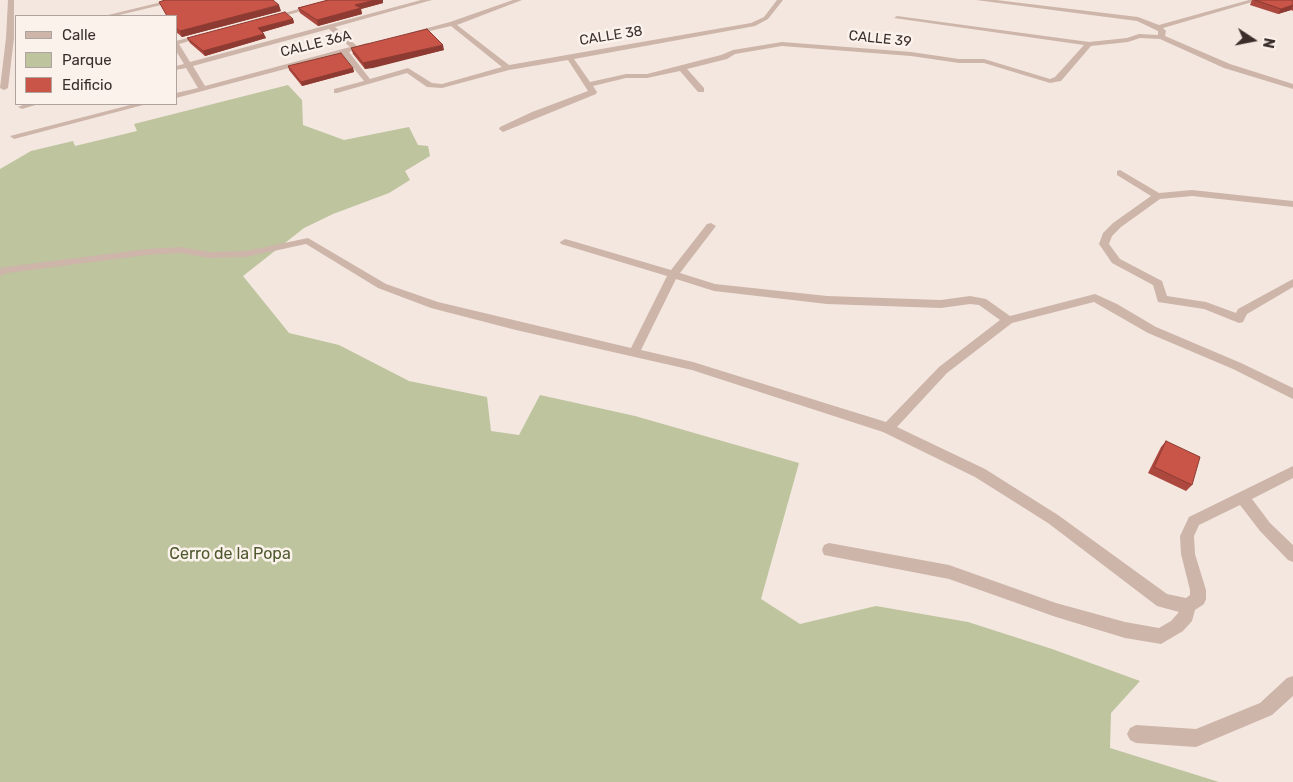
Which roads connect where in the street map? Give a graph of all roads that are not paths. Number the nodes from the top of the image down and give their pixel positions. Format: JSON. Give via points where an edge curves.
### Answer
{"nodes":[{"id":1,"x":11,"y":0,"type":"edge"},
{"id":2,"x":179,"y":0,"type":"edge"},
{"id":3,"x":297,"y":0,"type":"edge"},
{"id":4,"x":338,"y":0,"type":"edge"},
{"id":5,"x":429,"y":0,"type":"edge"},
{"id":6,"x":519,"y":0,"type":"edge"},
{"id":7,"x":780,"y":0,"type":"edge"},
{"id":8,"x":979,"y":0,"type":"edge"},
{"id":9,"x":1256,"y":0,"type":"edge"},
{"id":10,"x":152,"y":6,"type":"edge"},
{"id":11,"x":307,"y":8,"type":"junction"},
{"id":12,"x":112,"y":15,"type":"edge"},
{"id":13,"x":897,"y":18,"type":"dead end"},
{"id":14,"x":260,"y":20,"type":"edge"},
{"id":15,"x":452,"y":24,"type":"junction"},
{"id":16,"x":331,"y":27,"type":"junction"},
{"id":17,"x":1159,"y":27,"type":"junction"},
{"id":18,"x":214,"y":33,"type":"edge"},
{"id":19,"x":408,"y":35,"type":"edge"},
{"id":20,"x":13,"y":37,"type":"edge"},
{"id":21,"x":1161,"y":37,"type":"junction"},
{"id":22,"x":0,"y":40,"type":"edge"},
{"id":23,"x":178,"y":43,"type":"edge"},
{"id":24,"x":372,"y":44,"type":"edge"},
{"id":25,"x":1089,"y":44,"type":"junction"},
{"id":26,"x":178,"y":48,"type":"edge"},
{"id":27,"x":355,"y":48,"type":"junction"},
{"id":28,"x":344,"y":51,"type":"junction"},
{"id":29,"x":568,"y":56,"type":"junction"},
{"id":30,"x":188,"y":65,"type":"junction"},
{"id":31,"x":178,"y":68,"type":"edge"},
{"id":32,"x":508,"y":68,"type":"junction"},
{"id":33,"x":682,"y":68,"type":"junction"},
{"id":34,"x":368,"y":81,"type":"junction"},
{"id":35,"x":15,"y":84,"type":"edge"},
{"id":36,"x":589,"y":86,"type":"junction"},
{"id":37,"x":2,"y":88,"type":"edge"},
{"id":38,"x":1293,"y":88,"type":"edge"},
{"id":39,"x":203,"y":89,"type":"junction"},
{"id":40,"x":701,"y":90,"type":"dead end"},
{"id":41,"x":337,"y":91,"type":"dead end"},
{"id":42,"x":178,"y":95,"type":"edge"},
{"id":43,"x":31,"y":105,"type":"edge"},
{"id":44,"x":139,"y":105,"type":"edge"},
{"id":45,"x":22,"y":107,"type":"dead end"},
{"id":46,"x":503,"y":129,"type":"dead end"},
{"id":47,"x":14,"y":136,"type":"dead end"},
{"id":48,"x":1120,"y":173,"type":"dead end"},
{"id":49,"x":1157,"y":196,"type":"junction"},
{"id":50,"x":1293,"y":204,"type":"edge"},
{"id":51,"x":711,"y":226,"type":"dead end"},
{"id":52,"x":564,"y":242,"type":"dead end"},
{"id":53,"x":0,"y":273,"type":"edge"},
{"id":54,"x":673,"y":275,"type":"junction"},
{"id":55,"x":1293,"y":282,"type":"edge"},
{"id":56,"x":1008,"y":320,"type":"junction"},
{"id":57,"x":634,"y":353,"type":"junction"},
{"id":58,"x":1293,"y":394,"type":"edge"},
{"id":59,"x":888,"y":428,"type":"junction"},
{"id":60,"x":1293,"y":472,"type":"edge"},
{"id":61,"x":1243,"y":498,"type":"junction"},
{"id":62,"x":829,"y":550,"type":"dead end"},
{"id":63,"x":1293,"y":555,"type":"edge"},
{"id":64,"x":1188,"y":606,"type":"junction"},
{"id":65,"x":1293,"y":684,"type":"edge"},
{"id":66,"x":1136,"y":734,"type":"dead end"}],
"edges":[{"from":1,"to":20,"type":"street"},
{"from":2,"to":10,"type":"street"},
{"from":3,"to":11,"type":"street"},
{"from":4,"to":11,"type":"street"},
{"from":5,"to":16,"type":"street","name":"CALLE 36A"},
{"from":6,"to":15,"type":"street"},
{"from":7,"to":29,"type":"street","name":"CALLE 38","via":[[766,18],[753,25]]},
{"from":8,"to":17,"type":"street","via":[[1138,18]]},
{"from":9,"to":17,"type":"street"},
{"from":10,"to":12,"type":"street"},
{"from":11,"to":14,"type":"street"},
{"from":13,"to":25,"type":"street"},
{"from":15,"to":19,"type":"street"},
{"from":15,"to":32,"type":"street"},
{"from":16,"to":27,"type":"street"},
{"from":16,"to":30,"type":"street","name":"CALLE 36A"},
{"from":17,"to":21,"type":"street"},
{"from":18,"to":23,"type":"street"},
{"from":20,"to":22,"type":"street"},
{"from":20,"to":37,"type":"street"},
{"from":21,"to":25,"type":"street","via":[[1140,36]]},
{"from":21,"to":38,"type":"street","via":[[1227,66]]},
{"from":24,"to":27,"type":"street","name":"CALLE 36A"},
{"from":25,"to":33,"type":"street","name":"CALLE 39","via":[[1058,79],[1050,80],[984,61],[782,44],[733,52]]},
{"from":26,"to":30,"type":"street"},
{"from":27,"to":28,"type":"street","name":"CALLE 36A"},
{"from":28,"to":34,"type":"street"},
{"from":28,"to":39,"type":"street","name":"CALLE 36A"},
{"from":29,"to":32,"type":"street","name":"CALLE 38"},
{"from":29,"to":36,"type":"street"},
{"from":30,"to":31,"type":"street","name":"CALLE 36A"},
{"from":30,"to":39,"type":"street"},
{"from":32,"to":34,"type":"street","name":"CALLE 38","via":[[436,86],[408,70]]},
{"from":33,"to":36,"type":"street","name":"CALLE 39","via":[[646,76],[626,76]]},
{"from":33,"to":40,"type":"street"},
{"from":34,"to":41,"type":"street"},
{"from":35,"to":37,"type":"street"},
{"from":36,"to":46,"type":"street","via":[[594,92]]},
{"from":39,"to":42,"type":"street","name":"CALLE 36A"},
{"from":43,"to":45,"type":"street"},
{"from":44,"to":47,"type":"street"},
{"from":48,"to":49,"type":"street"},
{"from":49,"to":50,"type":"street","via":[[1192,193]]},
{"from":49,"to":55,"type":"street","via":[[1117,225],[1107,235],[1104,244],[1112,257],[1158,283],[1162,299],[1206,306],[1239,319],[1242,312]]},
{"from":51,"to":54,"type":"street"},
{"from":52,"to":54,"type":"street"},
{"from":53,"to":57,"type":"street","via":[[147,252],[181,250],[209,255],[246,254],[308,241],[382,286],[435,305]]},
{"from":54,"to":56,"type":"street","via":[[714,287],[827,300],[941,304],[970,300],[982,302]]},
{"from":54,"to":57,"type":"street"},
{"from":56,"to":58,"type":"street","via":[[1094,298],[1152,330]]},
{"from":56,"to":59,"type":"street","via":[[944,370]]},
{"from":57,"to":59,"type":"street","via":[[693,366]]},
{"from":59,"to":64,"type":"street","via":[[980,473],[1037,509],[1163,601]]},
{"from":60,"to":61,"type":"street"},
{"from":61,"to":63,"type":"street","via":[[1265,527]]},
{"from":61,"to":64,"type":"street","via":[[1194,521],[1187,536],[1198,599]]},
{"from":62,"to":64,"type":"street","via":[[949,572],[1056,610],[1126,630],[1161,636],[1186,616]]},
{"from":65,"to":66,"type":"street","via":[[1266,709],[1196,738]]}]}
